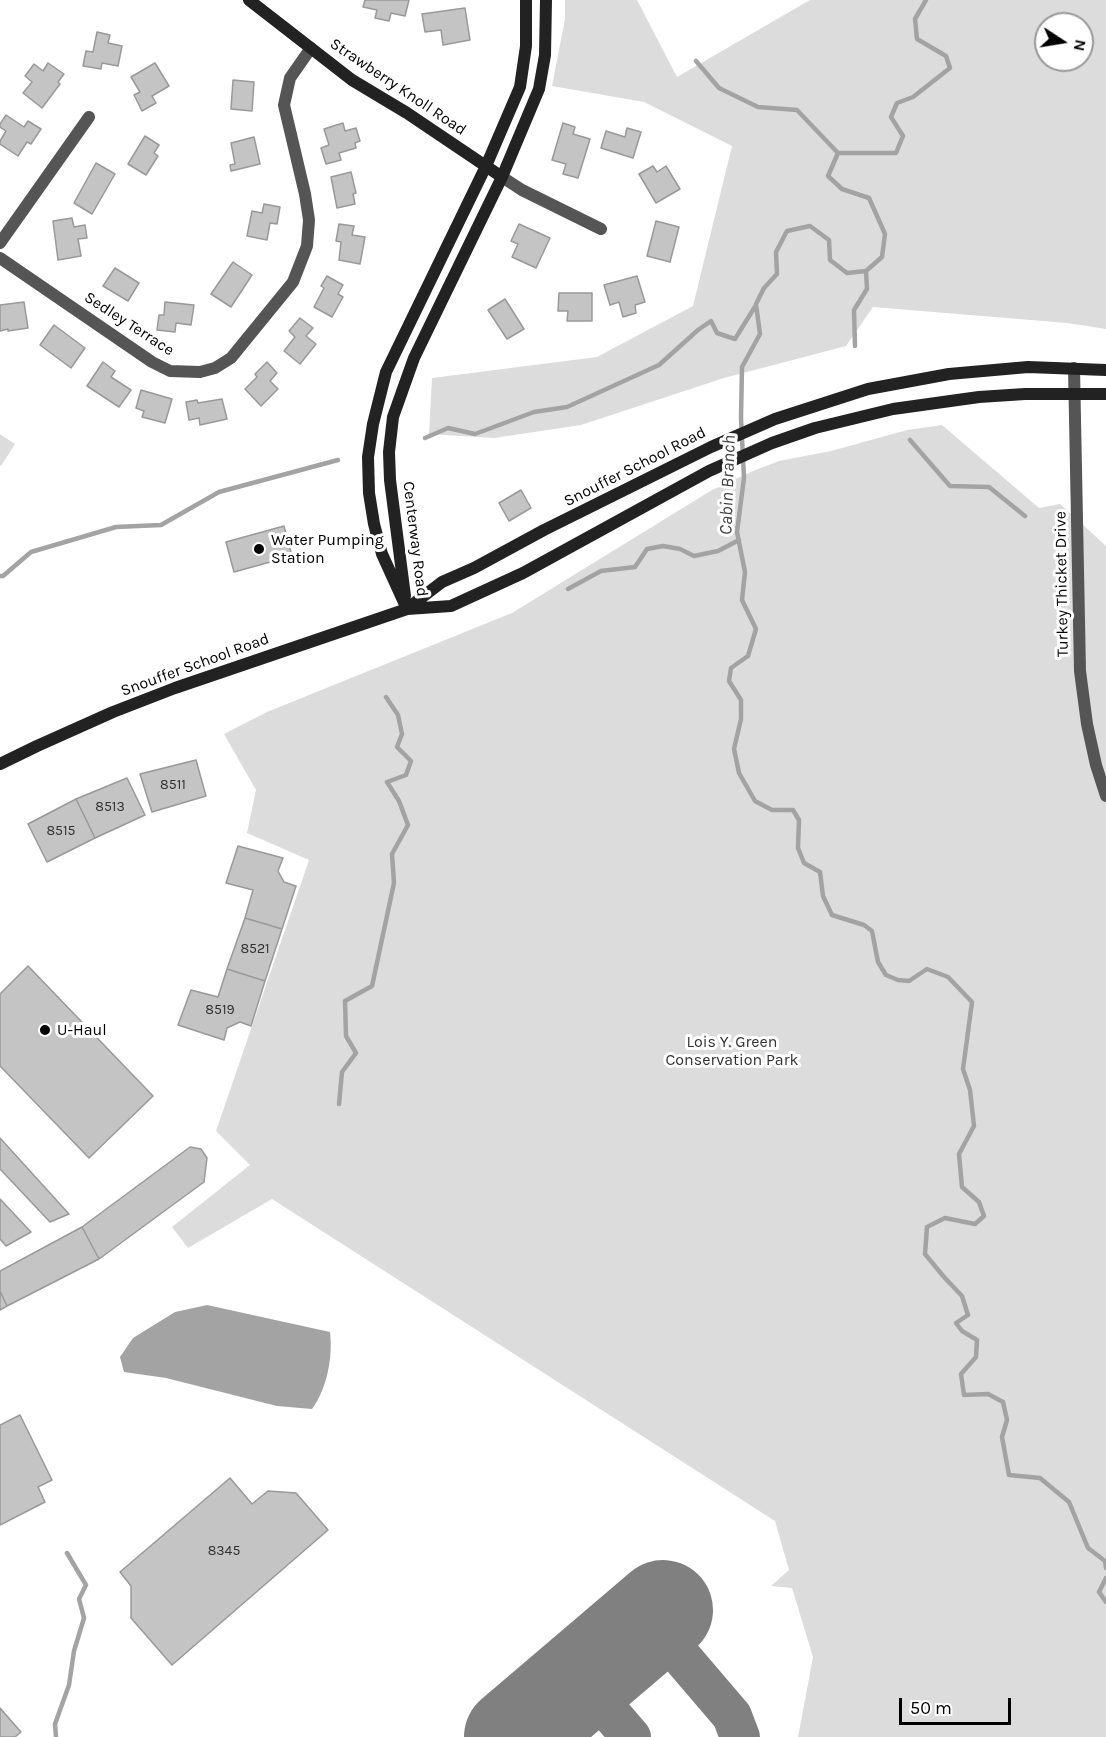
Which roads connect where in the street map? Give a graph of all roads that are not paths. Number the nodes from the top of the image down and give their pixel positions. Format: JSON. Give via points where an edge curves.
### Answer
{"nodes":[{"id":1,"x":249,"y":0,"type":"edge"},
{"id":2,"x":526,"y":0,"type":"edge"},
{"id":3,"x":546,"y":0,"type":"edge"},
{"id":4,"x":311,"y":48,"type":"junction"},
{"id":5,"x":89,"y":117,"type":"dead end"},
{"id":6,"x":486,"y":166,"type":"junction"},
{"id":7,"x":502,"y":177,"type":"junction"},
{"id":8,"x":601,"y":229,"type":"dead end"},
{"id":9,"x":0,"y":243,"type":"edge"},
{"id":10,"x":0,"y":258,"type":"edge"},
{"id":11,"x":1074,"y":368,"type":"junction"},
{"id":12,"x":1106,"y":370,"type":"edge"},
{"id":13,"x":1075,"y":393,"type":"junction"},
{"id":14,"x":1106,"y":394,"type":"edge"},
{"id":15,"x":407,"y":609,"type":"junction"},
{"id":16,"x":0,"y":764,"type":"edge"},
{"id":17,"x":1106,"y":796,"type":"edge"}],
"edges":[{"from":1,"to":4,"type":"main road","name":"Strawberry Knoll Road"},
{"from":2,"to":6,"type":"main road","name":"Centerway Road","via":[[526,46],[520,87]]},
{"from":3,"to":7,"type":"main road","name":"Centerway Road","via":[[545,55],[539,89]]},
{"from":4,"to":6,"type":"main road","name":"Strawberry Knoll Road","via":[[352,80]]},
{"from":4,"to":10,"type":"street","name":"Sedley Terrace","via":[[290,78],[284,105],[305,194],[307,246],[293,282],[231,358],[200,372],[170,370],[152,362]]},
{"from":5,"to":9,"type":"street"},
{"from":6,"to":7,"type":"main road","name":"Strawberry Knoll Road"},
{"from":6,"to":15,"type":"main road","name":"Centerway Road","via":[[386,372],[373,424],[368,457],[374,524],[382,554]]},
{"from":7,"to":8,"type":"street"},
{"from":7,"to":15,"type":"main road","name":"Centerway Road","via":[[414,358],[393,417],[390,480]]},
{"from":11,"to":12,"type":"main road","name":"Snouffer School Road"},
{"from":11,"to":13,"type":"street","name":"Turkey Thicket Drive"},
{"from":11,"to":15,"type":"main road","name":"Snouffer School Road","via":[[994,369],[910,380],[857,392],[776,419],[711,447],[442,582]]},
{"from":13,"to":14,"type":"main road","name":"Snouffer School Road"},
{"from":13,"to":15,"type":"main road","name":"Snouffer School Road","via":[[979,397],[893,409],[815,428],[709,471],[501,584],[451,606]]},
{"from":13,"to":17,"type":"street","name":"Turkey Thicket Drive","via":[[1080,671],[1087,724]]},
{"from":15,"to":16,"type":"main road","name":"Snouffer School Road","via":[[175,688]]}]}
